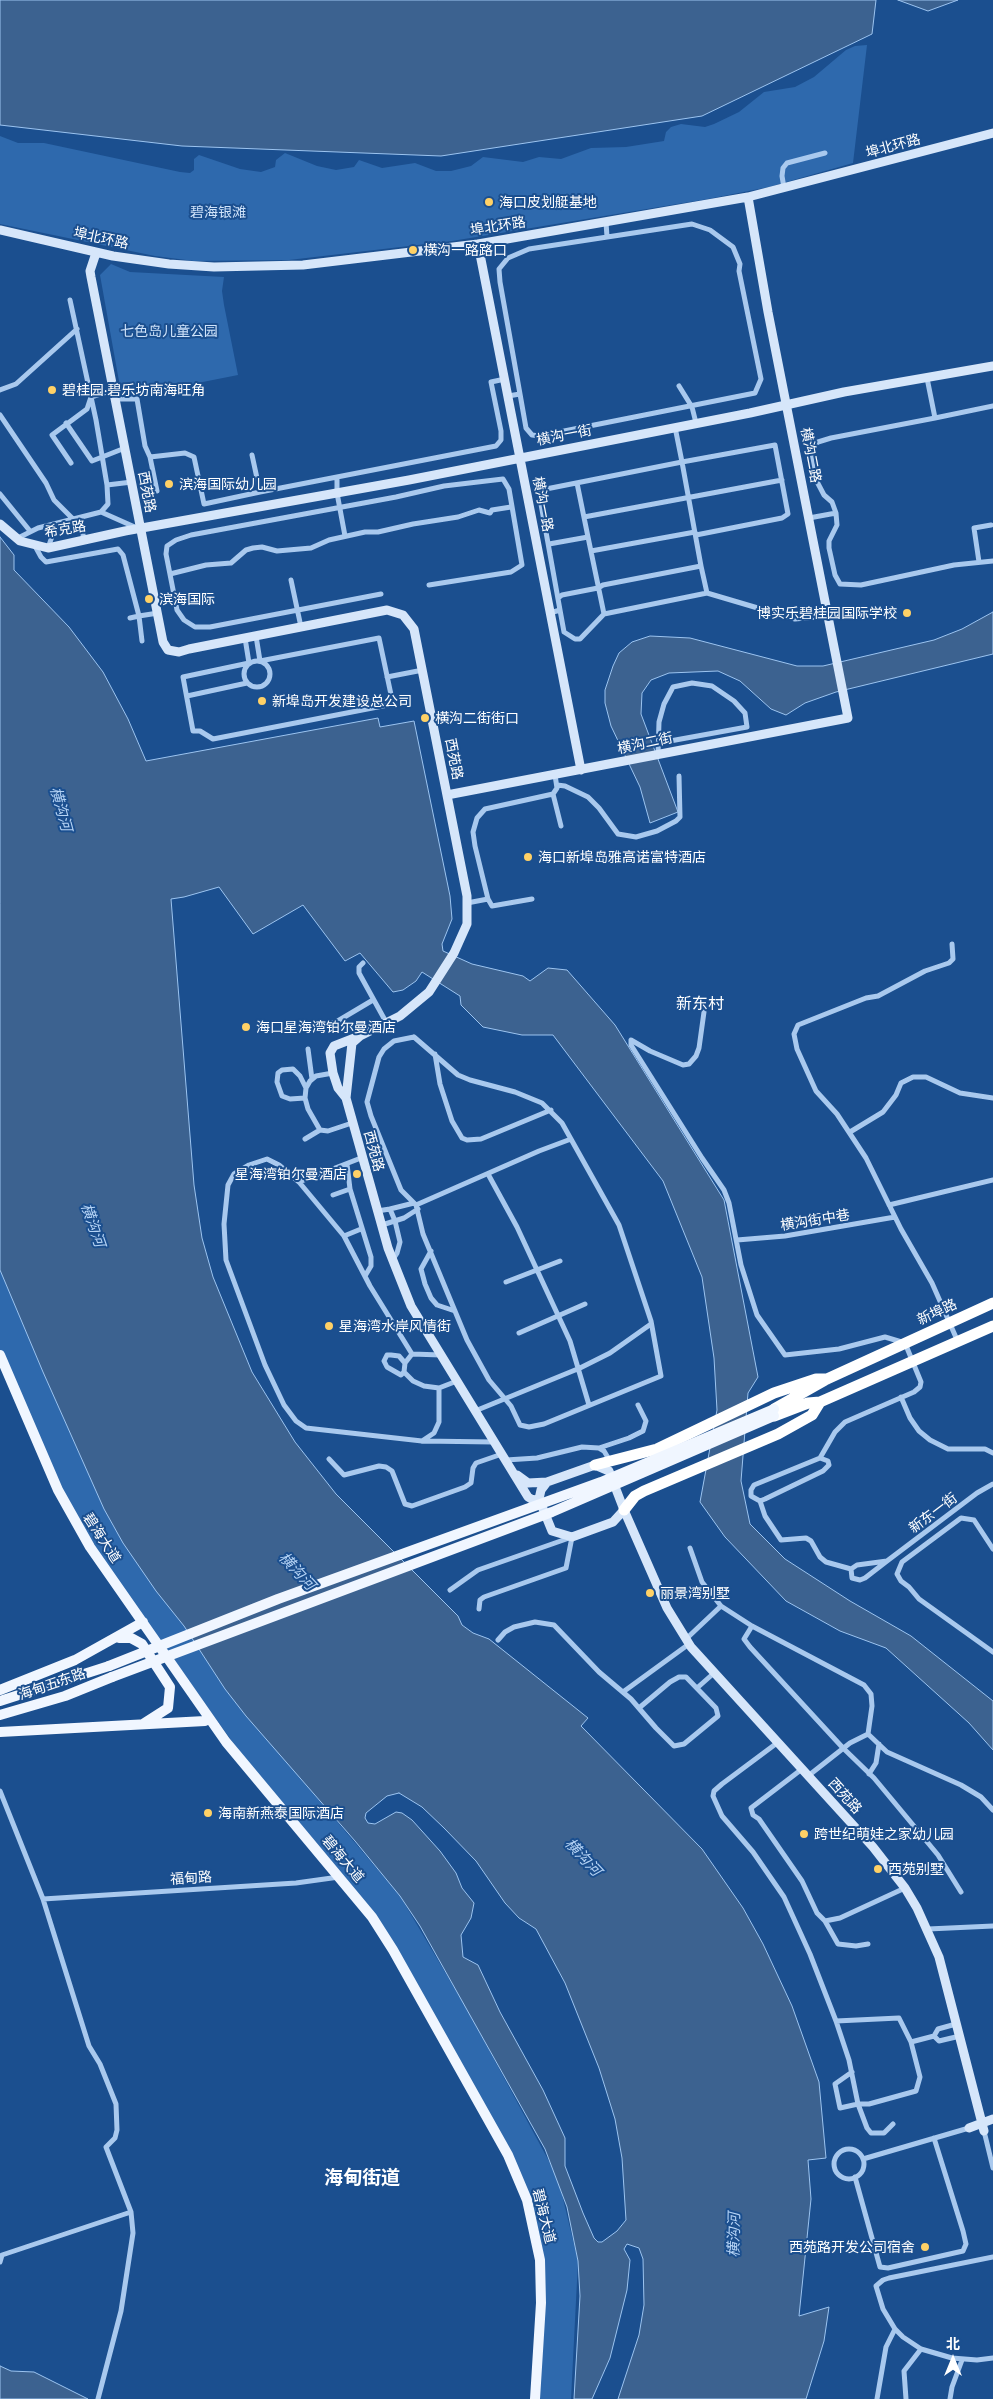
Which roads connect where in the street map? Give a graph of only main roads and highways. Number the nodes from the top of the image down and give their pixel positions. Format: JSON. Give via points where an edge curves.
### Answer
{"nodes":[{"id":1,"x":993,"y":133,"type":"edge"},
{"id":2,"x":748,"y":197,"type":"junction"},
{"id":3,"x":0,"y":230,"type":"edge"},
{"id":4,"x":478,"y":244,"type":"junction"},
{"id":5,"x":96,"y":252,"type":"junction"},
{"id":6,"x":993,"y":366,"type":"edge"},
{"id":7,"x":787,"y":405,"type":"junction"},
{"id":8,"x":520,"y":458,"type":"junction"},
{"id":9,"x":0,"y":524,"type":"edge"},
{"id":10,"x":140,"y":529,"type":"junction"},
{"id":11,"x":848,"y":718,"type":"joint"},
{"id":12,"x":581,"y":770,"type":"junction"},
{"id":13,"x":447,"y":795,"type":"junction"},
{"id":14,"x":360,"y":1036,"type":"junction"},
{"id":15,"x":346,"y":1098,"type":"junction"},
{"id":16,"x":993,"y":1303,"type":"edge"},
{"id":17,"x":993,"y":1326,"type":"edge"},
{"id":18,"x":0,"y":1355,"type":"edge"},
{"id":19,"x":2,"y":1371,"type":"edge"},
{"id":20,"x":827,"y":1379,"type":"junction"},
{"id":21,"x":820,"y":1402,"type":"junction"},
{"id":22,"x":774,"y":1412,"type":"junction"},
{"id":23,"x":595,"y":1465,"type":"junction"},
{"id":24,"x":512,"y":1469,"type":"junction"},
{"id":25,"x":547,"y":1482,"type":"junction"},
{"id":26,"x":539,"y":1499,"type":"junction"},
{"id":27,"x":624,"y":1510,"type":"junction"},
{"id":28,"x":140,"y":1623,"type":"junction"},
{"id":29,"x":114,"y":1639,"type":"junction"},
{"id":30,"x":0,"y":1690,"type":"edge"},
{"id":31,"x":0,"y":1701,"type":"edge"},
{"id":32,"x":0,"y":1715,"type":"edge"},
{"id":33,"x":205,"y":1721,"type":"junction"},
{"id":34,"x":140,"y":1725,"type":"junction"},
{"id":35,"x":1,"y":1733,"type":"edge"},
{"id":36,"x":338,"y":1877,"type":"junction"},
{"id":37,"x":993,"y":2119,"type":"edge"},
{"id":38,"x":993,"y":2124,"type":"edge"},
{"id":39,"x":983,"y":2127,"type":"junction"},
{"id":40,"x":968,"y":2128,"type":"road end"},
{"id":41,"x":533,"y":2399,"type":"edge"}],
"edges":[{"from":1,"to":2,"type":"main road","name":"埠北环路"},
{"from":2,"to":4,"type":"main road","name":"埠北环路"},
{"from":2,"to":7,"type":"main road","name":"横沟二路"},
{"from":3,"to":5,"type":"main road","name":"埠北环路"},
{"from":4,"to":5,"type":"main road","name":"埠北环路","via":[[272,267],[198,266],[134,260]]},
{"from":4,"to":8,"type":"main road","name":"横沟一路"},
{"from":5,"to":10,"type":"main road","name":"西苑路","via":[[90,271]]},
{"from":6,"to":7,"type":"main road","name":"横沟一街"},
{"from":7,"to":8,"type":"main road","name":"横沟一街"},
{"from":7,"to":11,"type":"main road","name":"横沟二路"},
{"from":8,"to":10,"type":"main road","name":"横沟一街"},
{"from":8,"to":12,"type":"main road","name":"横沟一路"},
{"from":9,"to":10,"type":"main road","name":"希克路","via":[[15,539],[48,548]]},
{"from":10,"to":13,"type":"main road","name":"西苑路","via":[[163,642],[173,652],[379,612],[394,611],[404,615],[413,626]]},
{"from":11,"to":12,"type":"main road","name":"横沟二街"},
{"from":12,"to":13,"type":"main road","name":"横沟二街"},
{"from":13,"to":14,"type":"main road","name":"西苑路","via":[[467,903],[466,924],[454,953],[429,992],[400,1016]]},
{"from":14,"to":15,"type":"main road","name":"西苑路","via":[[352,1043]]},
{"from":14,"to":15,"type":"main road","via":[[334,1046],[330,1053],[338,1088]]},
{"from":15,"to":24,"type":"main road","name":"西苑路","via":[[392,1259],[411,1306]]},
{"from":16,"to":20,"type":"highway","name":"新埠路"},
{"from":17,"to":21,"type":"highway"},
{"from":18,"to":19,"type":"main road","name":"碧海大道"},
{"from":19,"to":28,"type":"main road","name":"碧海大道","via":[[64,1513],[89,1554]]},
{"from":20,"to":22,"type":"highway"},
{"from":20,"to":23,"type":"highway","via":[[816,1379],[774,1393],[656,1448]]},
{"from":21,"to":22,"type":"highway"},
{"from":21,"to":27,"type":"highway","via":[[812,1415],[778,1434],[635,1496]]},
{"from":22,"to":31,"type":"main road","name":"海甸五东路","bridge":true,"via":[[601,1482],[292,1594],[109,1666]]},
{"from":22,"to":32,"type":"main road","name":"海甸五东路","bridge":true,"via":[[552,1512],[65,1696]]},
{"from":23,"to":25,"type":"main road","name":"西苑路"},
{"from":23,"to":27,"type":"main road","name":"西苑路","via":[[609,1471]]},
{"from":24,"to":25,"type":"main road","name":"西苑路","via":[[528,1483]]},
{"from":24,"to":26,"type":"main road","name":"西苑路","via":[[528,1497]]},
{"from":25,"to":26,"type":"main road"},
{"from":26,"to":27,"type":"main road","via":[[552,1532],[572,1537],[613,1522]]},
{"from":27,"to":39,"type":"main road","name":"西苑路","via":[[666,1608],[687,1641],[873,1847],[905,1888],[928,1929],[939,1957]]},
{"from":28,"to":29,"type":"main road"},
{"from":28,"to":33,"type":"main road","name":"碧海大道"},
{"from":28,"to":36,"type":"main road","name":"碧海大道","via":[[236,1754]]},
{"from":29,"to":30,"type":"main road","via":[[64,1665]]},
{"from":29,"to":34,"type":"main road","via":[[132,1638],[142,1644],[170,1687],[168,1708]]},
{"from":33,"to":34,"type":"main road"},
{"from":33,"to":36,"type":"main road","name":"碧海大道"},
{"from":34,"to":35,"type":"main road"},
{"from":36,"to":41,"type":"main road","name":"碧海大道","via":[[390,1951],[504,2156],[520,2191],[537,2272]]},
{"from":37,"to":39,"type":"main road"},
{"from":38,"to":39,"type":"main road"},
{"from":39,"to":40,"type":"main road"}]}
